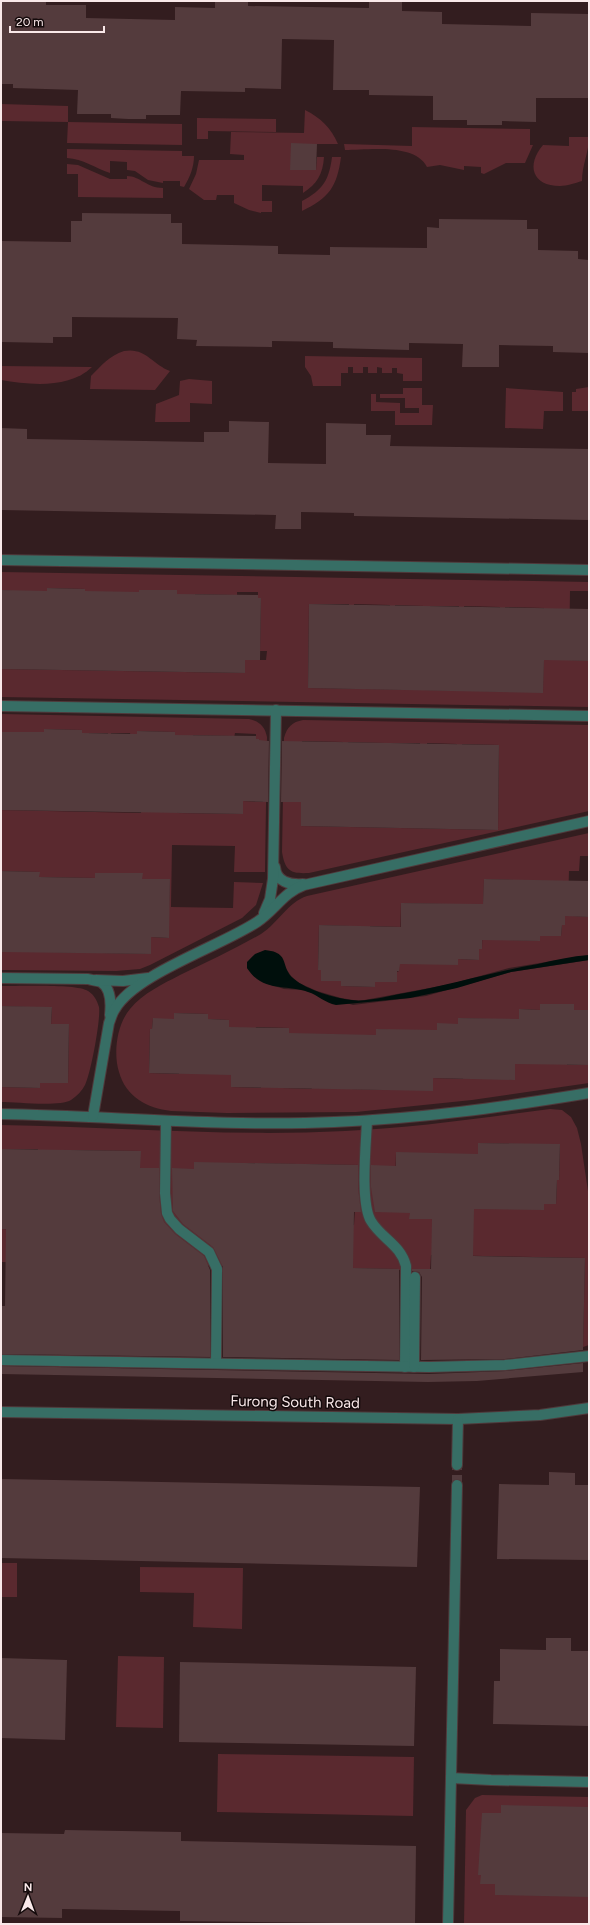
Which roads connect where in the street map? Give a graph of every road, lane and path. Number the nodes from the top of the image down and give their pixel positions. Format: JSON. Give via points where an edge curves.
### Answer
{"nodes":[{"id":1,"x":1,"y":560,"type":"edge"},
{"id":2,"x":589,"y":570,"type":"edge"},
{"id":3,"x":1,"y":706,"type":"edge"},
{"id":4,"x":276,"y":710,"type":"junction"},
{"id":5,"x":589,"y":716,"type":"edge"},
{"id":6,"x":589,"y":821,"type":"edge"},
{"id":7,"x":273,"y":857,"type":"junction"},
{"id":8,"x":308,"y":884,"type":"junction"},
{"id":9,"x":248,"y":928,"type":"junction"},
{"id":10,"x":156,"y":975,"type":"junction"},
{"id":11,"x":1,"y":978,"type":"edge"},
{"id":12,"x":88,"y":979,"type":"junction"},
{"id":13,"x":109,"y":1023,"type":"junction"},
{"id":14,"x":589,"y":1093,"type":"edge"},
{"id":15,"x":1,"y":1114,"type":"edge"},
{"id":16,"x":93,"y":1116,"type":"junction"},
{"id":17,"x":166,"y":1121,"type":"junction"},
{"id":18,"x":367,"y":1121,"type":"junction"},
{"id":19,"x":415,"y":1277,"type":"dead end"},
{"id":20,"x":589,"y":1356,"type":"edge"},
{"id":21,"x":1,"y":1360,"type":"edge"},
{"id":22,"x":216,"y":1363,"type":"junction"},
{"id":23,"x":410,"y":1367,"type":"junction"},
{"id":24,"x":589,"y":1408,"type":"edge"},
{"id":25,"x":1,"y":1412,"type":"edge"},
{"id":26,"x":458,"y":1419,"type":"junction"},
{"id":27,"x":457,"y":1465,"type":"tunnel mouth"},
{"id":28,"x":457,"y":1485,"type":"tunnel mouth"},
{"id":29,"x":451,"y":1778,"type":"junction"},
{"id":30,"x":589,"y":1782,"type":"edge"},
{"id":31,"x":448,"y":1924,"type":"edge"}],
"edges":[{"from":1,"to":2,"type":"street"},
{"from":3,"to":4,"type":"street"},
{"from":4,"to":5,"type":"street"},
{"from":4,"to":7,"type":"street"},
{"from":6,"to":8,"type":"street"},
{"from":7,"to":8,"type":"street","via":[[275,872],[282,881],[293,885]]},
{"from":7,"to":9,"type":"street","via":[[272,889],[268,907]]},
{"from":8,"to":9,"type":"street","via":[[289,892],[263,918]]},
{"from":9,"to":10,"type":"street"},
{"from":10,"to":12,"type":"street","via":[[141,980]]},
{"from":10,"to":13,"type":"street","via":[[126,996],[115,1008]]},
{"from":11,"to":12,"type":"street"},
{"from":12,"to":13,"type":"street","via":[[102,983],[109,992]]},
{"from":13,"to":16,"type":"street"},
{"from":14,"to":18,"type":"street","via":[[451,1113]]},
{"from":15,"to":16,"type":"street"},
{"from":16,"to":17,"type":"street"},
{"from":17,"to":18,"type":"street"},
{"from":17,"to":22,"type":"street","via":[[165,1194],[170,1219],[208,1252],[217,1269]]},
{"from":18,"to":23,"type":"street","via":[[366,1208],[372,1224],[399,1251],[406,1266]]},
{"from":19,"to":23,"type":"street"},
{"from":20,"to":23,"type":"street","via":[[505,1365]]},
{"from":21,"to":22,"type":"street"},
{"from":22,"to":23,"type":"street"},
{"from":24,"to":26,"type":"street","name":"Furong South Road"},
{"from":25,"to":26,"type":"street","name":"Furong South Road"},
{"from":26,"to":27,"type":"street"},
{"from":28,"to":29,"type":"street"},
{"from":29,"to":30,"type":"street"},
{"from":29,"to":31,"type":"street"}]}
